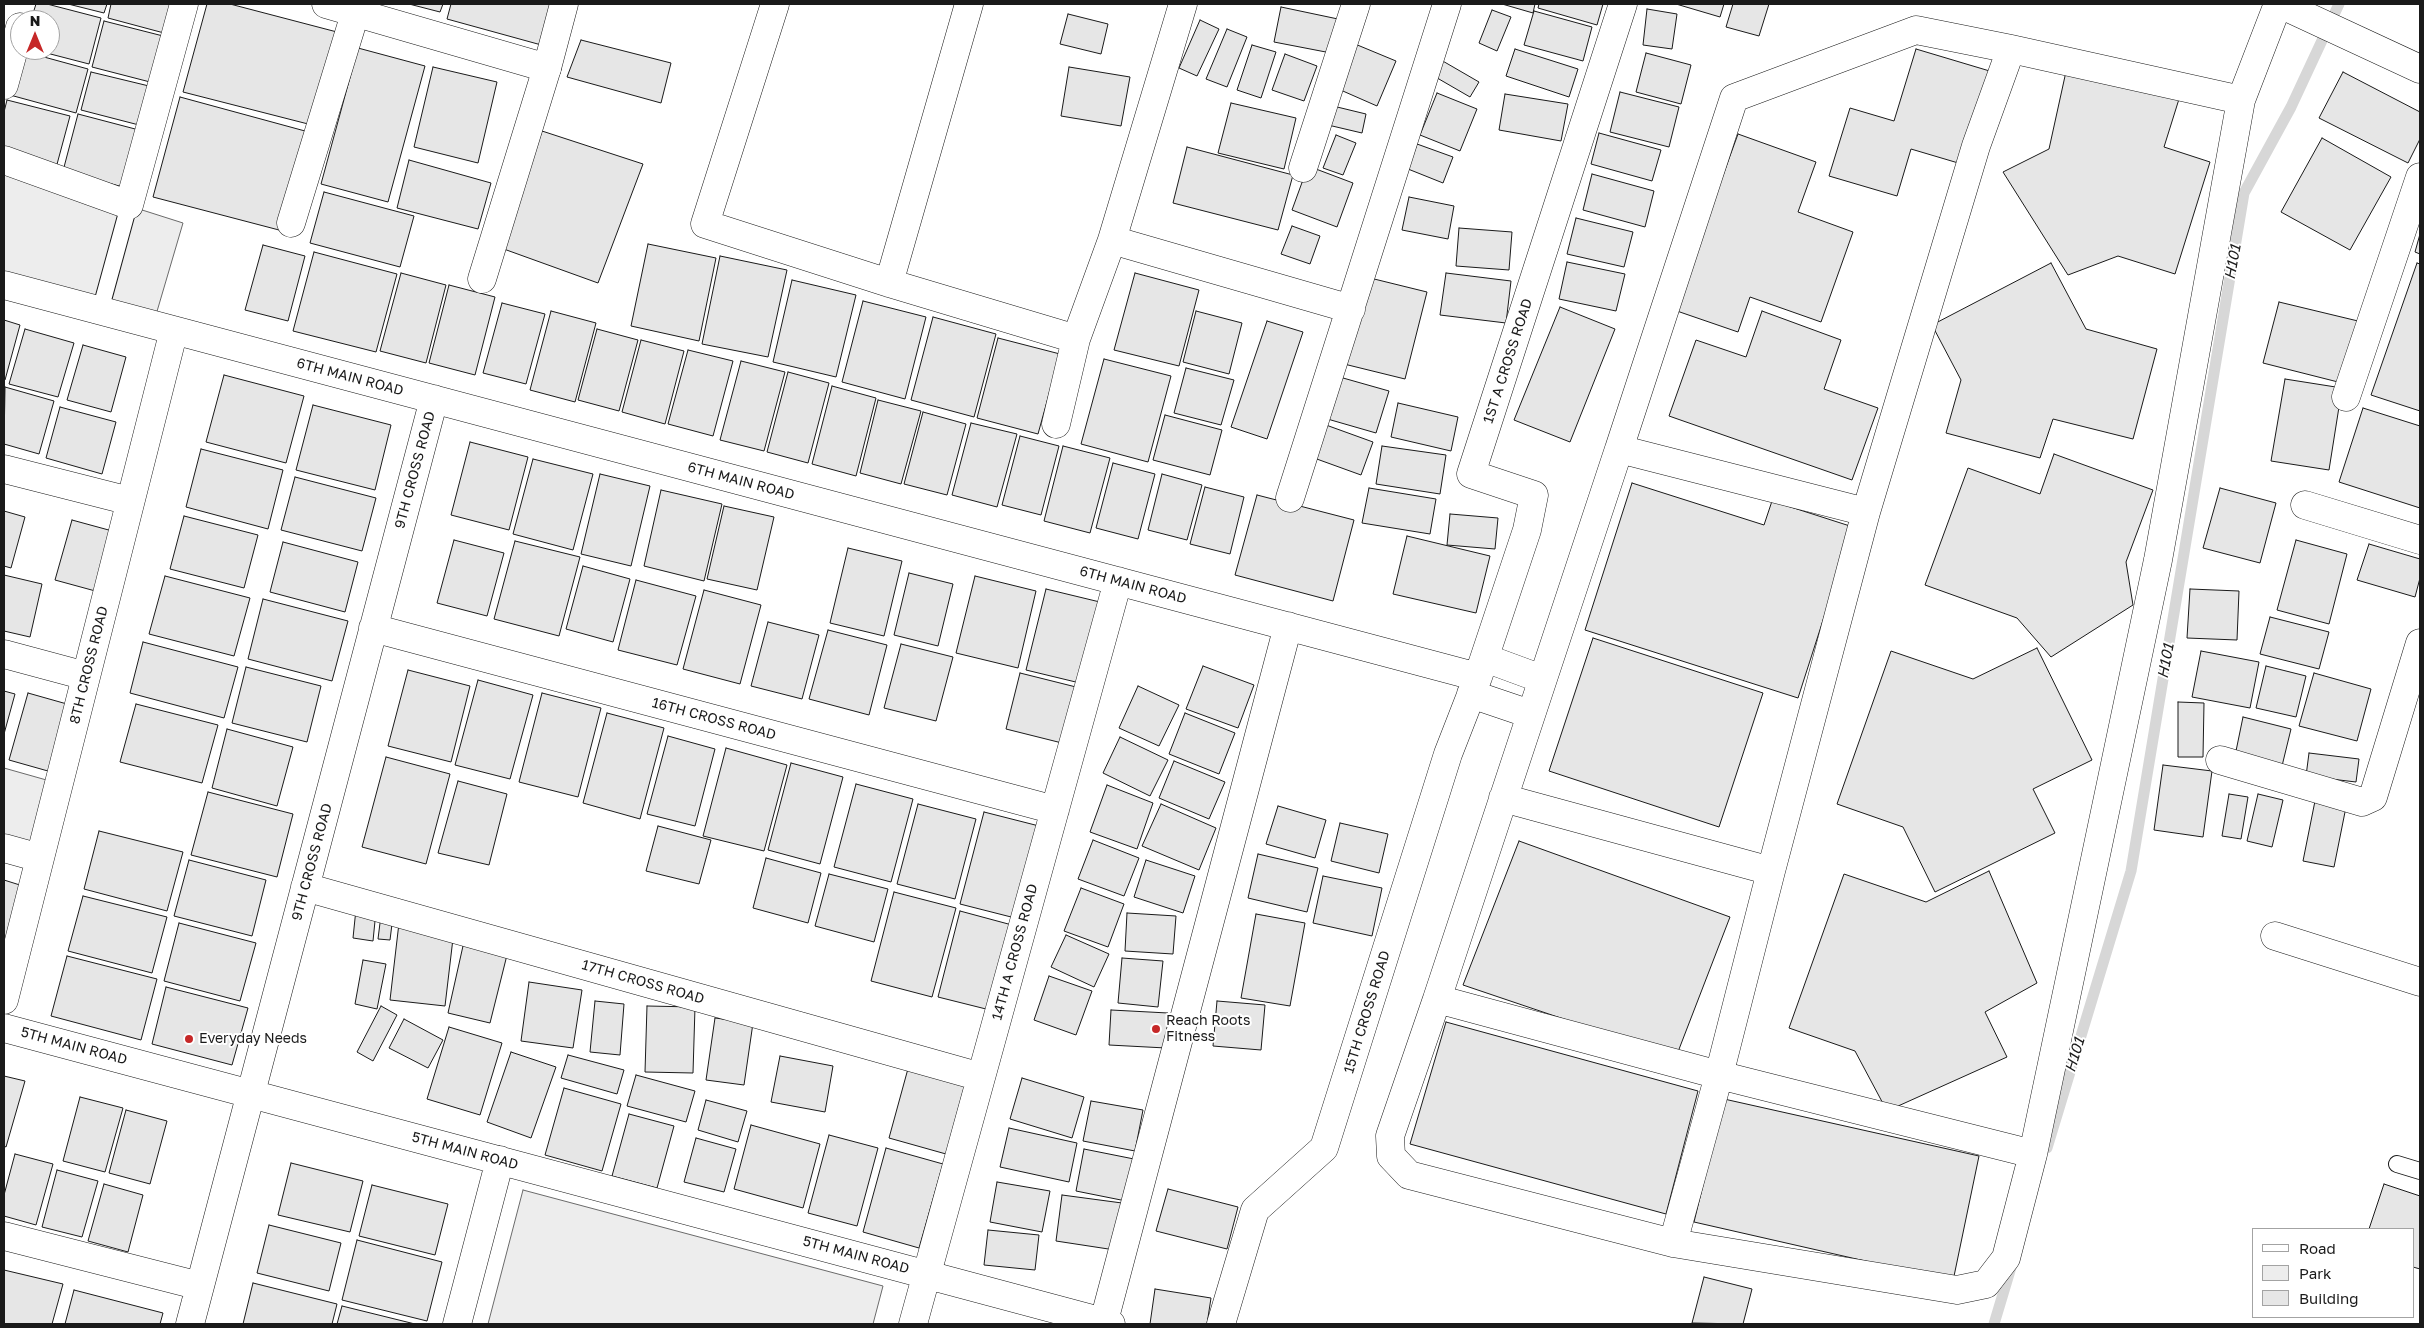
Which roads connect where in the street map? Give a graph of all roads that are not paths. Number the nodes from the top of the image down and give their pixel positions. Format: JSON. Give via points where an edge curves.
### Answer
{"nodes":[{"id":1,"x":184,"y":4,"type":"edge"},
{"id":2,"x":326,"y":4,"type":"edge"},
{"id":3,"x":564,"y":4,"type":"edge"},
{"id":4,"x":775,"y":4,"type":"edge"},
{"id":5,"x":969,"y":4,"type":"edge"},
{"id":6,"x":1183,"y":4,"type":"edge"},
{"id":7,"x":1356,"y":4,"type":"edge"},
{"id":8,"x":1447,"y":4,"type":"edge"},
{"id":9,"x":1623,"y":4,"type":"edge"},
{"id":10,"x":2279,"y":4,"type":"edge"},
{"id":11,"x":357,"y":8,"type":"edge"},
{"id":12,"x":2011,"y":49,"type":"junction"},
{"id":13,"x":11,"y":60,"type":"edge"},
{"id":14,"x":2413,"y":65,"type":"edge"},
{"id":15,"x":547,"y":68,"type":"junction"},
{"id":16,"x":4,"y":85,"type":"edge"},
{"id":17,"x":2241,"y":100,"type":"junction"},
{"id":18,"x":4,"y":160,"type":"edge"},
{"id":19,"x":1303,"y":168,"type":"dead end"},
{"id":20,"x":2420,"y":178,"type":"edge"},
{"id":21,"x":129,"y":205,"type":"junction"},
{"id":22,"x":291,"y":223,"type":"dead end"},
{"id":23,"x":1112,"y":240,"type":"junction"},
{"id":24,"x":482,"y":279,"type":"dead end"},
{"id":25,"x":889,"y":283,"type":"junction"},
{"id":26,"x":4,"y":285,"type":"edge"},
{"id":27,"x":1351,"y":309,"type":"junction"},
{"id":28,"x":100,"y":311,"type":"junction"},
{"id":29,"x":174,"y":330,"type":"junction"},
{"id":30,"x":1076,"y":339,"type":"junction"},
{"id":31,"x":2346,"y":397,"type":"dead end"},
{"id":32,"x":434,"y":399,"type":"junction"},
{"id":33,"x":1056,"y":424,"type":"dead end"},
{"id":34,"x":1619,"y":449,"type":"junction"},
{"id":35,"x":4,"y":469,"type":"edge"},
{"id":36,"x":1290,"y":498,"type":"dead end"},
{"id":37,"x":130,"y":501,"type":"junction"},
{"id":38,"x":2305,"y":505,"type":"dead end"},
{"id":39,"x":1866,"y":512,"type":"junction"},
{"id":40,"x":2420,"y":540,"type":"edge"},
{"id":41,"x":1118,"y":581,"type":"junction"},
{"id":42,"x":1288,"y":626,"type":"junction"},
{"id":43,"x":373,"y":628,"type":"junction"},
{"id":44,"x":2420,"y":643,"type":"edge"},
{"id":45,"x":4,"y":654,"type":"edge"},
{"id":46,"x":86,"y":676,"type":"junction"},
{"id":47,"x":1478,"y":676,"type":"junction"},
{"id":48,"x":1542,"y":679,"type":"junction"},
{"id":49,"x":1530,"y":714,"type":"junction"},
{"id":50,"x":2220,"y":760,"type":"dead end"},
{"id":51,"x":1503,"y":798,"type":"junction"},
{"id":52,"x":1055,"y":810,"type":"junction"},
{"id":53,"x":4,"y":848,"type":"edge"},
{"id":54,"x":40,"y":858,"type":"junction"},
{"id":55,"x":1771,"y":871,"type":"junction"},
{"id":56,"x":306,"y":887,"type":"junction"},
{"id":57,"x":2276,"y":936,"type":"dead end"},
{"id":58,"x":2420,"y":982,"type":"edge"},
{"id":59,"x":1437,"y":999,"type":"junction"},
{"id":60,"x":4,"y":1000,"type":"edge"},
{"id":61,"x":4,"y":1028,"type":"edge"},
{"id":62,"x":1720,"y":1075,"type":"junction"},
{"id":63,"x":981,"y":1077,"type":"junction"},
{"id":64,"x":251,"y":1093,"type":"junction"},
{"id":65,"x":2033,"y":1154,"type":"junction"},
{"id":66,"x":500,"y":1160,"type":"junction"},
{"id":67,"x":2397,"y":1164,"type":"dead end"},
{"id":68,"x":2420,"y":1171,"type":"edge"},
{"id":69,"x":4,"y":1236,"type":"edge"},
{"id":70,"x":1673,"y":1243,"type":"junction"},
{"id":71,"x":926,"y":1274,"type":"junction"},
{"id":72,"x":200,"y":1286,"type":"junction"},
{"id":73,"x":1108,"y":1323,"type":"edge"},
{"id":74,"x":190,"y":1324,"type":"edge"},
{"id":75,"x":457,"y":1324,"type":"edge"},
{"id":76,"x":912,"y":1324,"type":"edge"},
{"id":77,"x":1221,"y":1324,"type":"edge"}],
"edges":[{"from":1,"to":21,"type":"street"},
{"from":2,"to":11,"type":"street"},
{"from":3,"to":15,"type":"street"},
{"from":4,"to":25,"type":"street","via":[[705,224]]},
{"from":5,"to":25,"type":"street"},
{"from":6,"to":23,"type":"street"},
{"from":7,"to":19,"type":"street"},
{"from":8,"to":27,"type":"street"},
{"from":9,"to":47,"type":"street","name":"1ST A CROSS ROAD","via":[[1471,474],[1534,495],[1528,530]]},
{"from":10,"to":14,"type":"street"},
{"from":10,"to":17,"type":"street"},
{"from":11,"to":15,"type":"street"},
{"from":11,"to":22,"type":"street"},
{"from":12,"to":17,"type":"street"},
{"from":12,"to":34,"type":"street","via":[[1916,30],[1734,98]]},
{"from":12,"to":39,"type":"street","via":[[1976,146]]},
{"from":13,"to":16,"type":"street"},
{"from":15,"to":24,"type":"street"},
{"from":17,"to":65,"type":"street","via":[[2158,560]]},
{"from":18,"to":21,"type":"street"},
{"from":20,"to":31,"type":"street"},
{"from":21,"to":28,"type":"lane"},
{"from":23,"to":27,"type":"street"},
{"from":23,"to":30,"type":"street"},
{"from":25,"to":30,"type":"street"},
{"from":26,"to":28,"type":"street","name":"6TH MAIN ROAD"},
{"from":27,"to":36,"type":"street"},
{"from":28,"to":29,"type":"street","name":"6TH MAIN ROAD"},
{"from":29,"to":32,"type":"street","name":"6TH MAIN ROAD"},
{"from":29,"to":37,"type":"street","name":"8TH CROSS ROAD"},
{"from":30,"to":33,"type":"street"},
{"from":32,"to":41,"type":"street","name":"6TH MAIN ROAD"},
{"from":32,"to":43,"type":"street","name":"9TH CROSS ROAD"},
{"from":34,"to":39,"type":"street"},
{"from":34,"to":48,"type":"street"},
{"from":35,"to":37,"type":"street"},
{"from":37,"to":46,"type":"street","name":"8TH CROSS ROAD"},
{"from":38,"to":40,"type":"street"},
{"from":39,"to":55,"type":"street"},
{"from":41,"to":42,"type":"street","name":"6TH MAIN ROAD"},
{"from":41,"to":52,"type":"street","name":"14TH A CROSS ROAD"},
{"from":42,"to":47,"type":"street","name":"6TH MAIN ROAD"},
{"from":42,"to":73,"type":"street"},
{"from":43,"to":52,"type":"street","name":"16TH CROSS ROAD"},
{"from":43,"to":56,"type":"street","name":"9TH CROSS ROAD"},
{"from":44,"to":50,"type":"street","via":[[2373,797],[2362,802]]},
{"from":45,"to":46,"type":"street"},
{"from":46,"to":54,"type":"street","name":"8TH CROSS ROAD"},
{"from":47,"to":48,"type":"street"},
{"from":47,"to":49,"type":"street"},
{"from":47,"to":77,"type":"street","name":"15TH CROSS ROAD","via":[[1448,754],[1324,1148],[1255,1210]]},
{"from":48,"to":49,"type":"street"},
{"from":49,"to":51,"type":"street"},
{"from":51,"to":55,"type":"street"},
{"from":51,"to":59,"type":"street"},
{"from":52,"to":63,"type":"street","name":"14TH A CROSS ROAD"},
{"from":53,"to":54,"type":"street"},
{"from":54,"to":60,"type":"street","name":"8TH CROSS ROAD"},
{"from":55,"to":62,"type":"street"},
{"from":56,"to":63,"type":"street","name":"17TH CROSS ROAD"},
{"from":56,"to":64,"type":"street","name":"9TH CROSS ROAD"},
{"from":57,"to":58,"type":"street"},
{"from":59,"to":62,"type":"street"},
{"from":59,"to":70,"type":"street","via":[[1390,1136],[1391,1156],[1409,1175]]},
{"from":61,"to":64,"type":"street","name":"5TH MAIN ROAD"},
{"from":62,"to":65,"type":"street"},
{"from":62,"to":70,"type":"street"},
{"from":63,"to":71,"type":"street","name":"14TH A CROSS ROAD"},
{"from":64,"to":66,"type":"street","name":"5TH MAIN ROAD"},
{"from":64,"to":72,"type":"street","name":"9TH CROSS ROAD"},
{"from":65,"to":70,"type":"street","via":[[2006,1258],[1986,1284],[1957,1290]]},
{"from":66,"to":71,"type":"street","name":"5TH MAIN ROAD"},
{"from":66,"to":75,"type":"street"},
{"from":67,"to":68,"type":"lane"},
{"from":69,"to":72,"type":"street"},
{"from":71,"to":73,"type":"street","name":"5TH MAIN ROAD"},
{"from":71,"to":76,"type":"street","name":"14TH A CROSS ROAD"},
{"from":72,"to":74,"type":"street","name":"9TH CROSS ROAD"}]}
